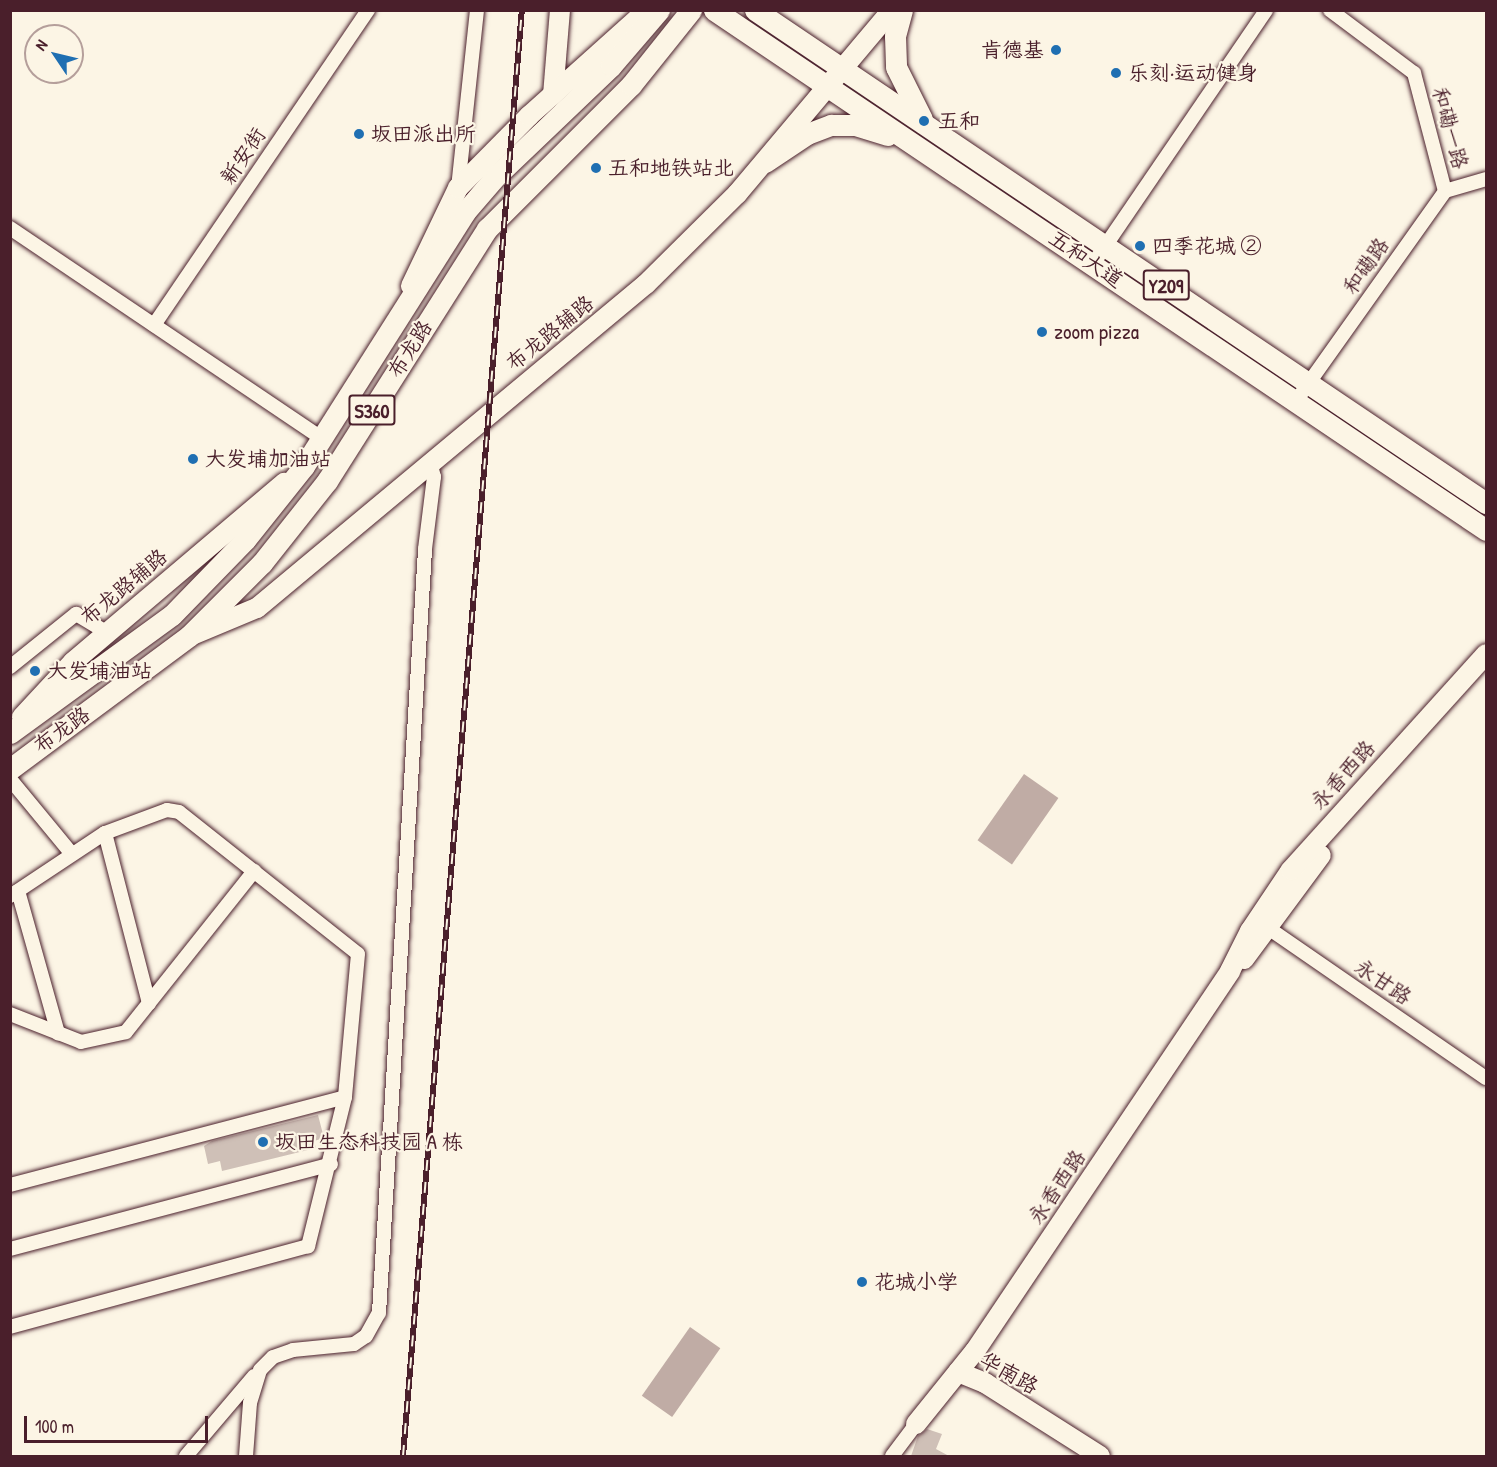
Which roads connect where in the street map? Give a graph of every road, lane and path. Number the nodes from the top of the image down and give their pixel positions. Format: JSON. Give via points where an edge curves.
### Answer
{"nodes":[{"id":1,"x":368,"y":10,"type":"edge"},
{"id":2,"x":477,"y":10,"type":"edge"},
{"id":3,"x":560,"y":10,"type":"edge"},
{"id":4,"x":647,"y":10,"type":"edge"},
{"id":5,"x":660,"y":10,"type":"edge"},
{"id":6,"x":691,"y":10,"type":"edge"},
{"id":7,"x":714,"y":10,"type":"edge"},
{"id":8,"x":755,"y":10,"type":"edge"},
{"id":9,"x":892,"y":10,"type":"edge"},
{"id":10,"x":902,"y":10,"type":"edge"},
{"id":11,"x":1266,"y":10,"type":"edge"},
{"id":12,"x":1330,"y":10,"type":"edge"},
{"id":13,"x":844,"y":70,"type":"junction"},
{"id":14,"x":830,"y":87,"type":"junction"},
{"id":15,"x":553,"y":95,"type":"junction"},
{"id":16,"x":926,"y":125,"type":"junction"},
{"id":17,"x":914,"y":144,"type":"junction"},
{"id":18,"x":765,"y":162,"type":"junction"},
{"id":19,"x":1486,"y":179,"type":"edge"},
{"id":20,"x":458,"y":188,"type":"junction"},
{"id":21,"x":1445,"y":191,"type":"junction"},
{"id":22,"x":10,"y":228,"type":"edge"},
{"id":23,"x":1106,"y":245,"type":"junction"},
{"id":24,"x":1093,"y":264,"type":"junction"},
{"id":25,"x":401,"y":310,"type":"junction"},
{"id":26,"x":154,"y":325,"type":"junction"},
{"id":27,"x":1310,"y":382,"type":"junction"},
{"id":28,"x":1296,"y":401,"type":"junction"},
{"id":29,"x":321,"y":438,"type":"junction"},
{"id":30,"x":430,"y":462,"type":"junction"},
{"id":31,"x":304,"y":466,"type":"junction"},
{"id":32,"x":1486,"y":503,"type":"edge"},
{"id":33,"x":1485,"y":525,"type":"edge"},
{"id":34,"x":108,"y":633,"type":"junction"},
{"id":35,"x":189,"y":636,"type":"junction"},
{"id":36,"x":1486,"y":654,"type":"edge"},
{"id":37,"x":10,"y":667,"type":"edge"},
{"id":38,"x":1486,"y":674,"type":"edge"},
{"id":39,"x":10,"y":731,"type":"edge"},
{"id":40,"x":10,"y":769,"type":"edge"},
{"id":41,"x":10,"y":779,"type":"edge"},
{"id":42,"x":105,"y":833,"type":"junction"},
{"id":43,"x":70,"y":853,"type":"junction"},
{"id":44,"x":254,"y":871,"type":"junction"},
{"id":45,"x":14,"y":894,"type":"edge"},
{"id":46,"x":1262,"y":924,"type":"junction"},
{"id":47,"x":149,"y":1003,"type":"junction"},
{"id":48,"x":10,"y":1014,"type":"edge"},
{"id":49,"x":58,"y":1033,"type":"junction"},
{"id":50,"x":1486,"y":1078,"type":"edge"},
{"id":51,"x":345,"y":1097,"type":"junction"},
{"id":52,"x":331,"y":1164,"type":"junction"},
{"id":53,"x":15,"y":1182,"type":"edge"},
{"id":54,"x":10,"y":1249,"type":"edge"},
{"id":55,"x":10,"y":1327,"type":"edge"},
{"id":56,"x":260,"y":1370,"type":"junction"},
{"id":57,"x":958,"y":1372,"type":"junction"},
{"id":58,"x":916,"y":1424,"type":"joint"},
{"id":59,"x":186,"y":1456,"type":"edge"},
{"id":60,"x":246,"y":1456,"type":"edge"},
{"id":61,"x":892,"y":1456,"type":"edge"},
{"id":62,"x":1076,"y":1456,"type":"edge"},
{"id":63,"x":1100,"y":1456,"type":"edge"}],
"edges":[{"from":1,"to":26,"type":"street","name":"新安街"},
{"from":2,"to":20,"type":"street"},
{"from":3,"to":15,"type":"main road"},
{"from":4,"to":15,"type":"main road"},
{"from":5,"to":25,"type":"main road","name":"布龙路","number":"S360","via":[[585,93],[480,194]]},
{"from":6,"to":35,"type":"main road","name":"布龙路","number":"S360","via":[[631,85],[501,211],[313,500],[262,562]]},
{"from":7,"to":14,"type":"main road","name":"五和大道","number":"Y209"},
{"from":8,"to":13,"type":"main road","name":"五和大道","number":"Y209"},
{"from":9,"to":13,"type":"main road","name":"布龙路辅路"},
{"from":10,"to":16,"type":"main road","via":[[895,36],[896,68]]},
{"from":11,"to":23,"type":"street"},
{"from":12,"to":21,"type":"street","name":"和磡一路","via":[[1414,74]]},
{"from":13,"to":14,"type":"main road","name":"布龙路辅路"},
{"from":13,"to":16,"type":"main road","name":"五和大道","number":"Y209"},
{"from":14,"to":17,"type":"main road","name":"五和大道","number":"Y209"},
{"from":14,"to":18,"type":"main road","name":"布龙路辅路"},
{"from":15,"to":20,"type":"main road"},
{"from":16,"to":23,"type":"main road","name":"五和大道","number":"Y209"},
{"from":17,"to":18,"type":"main road","via":[[855,125],[831,125],[807,134]]},
{"from":17,"to":24,"type":"main road","name":"五和大道","number":"Y209"},
{"from":18,"to":30,"type":"main road","name":"布龙路辅路","via":[[646,284]]},
{"from":19,"to":21,"type":"street"},
{"from":20,"to":25,"type":"main road"},
{"from":21,"to":27,"type":"street","name":"和磡路"},
{"from":22,"to":26,"type":"street"},
{"from":23,"to":24,"type":"street"},
{"from":23,"to":27,"type":"main road","name":"五和大道","number":"Y209"},
{"from":24,"to":28,"type":"main road","name":"五和大道","number":"Y209"},
{"from":25,"to":29,"type":"main road","name":"布龙路","number":"S360"},
{"from":26,"to":29,"type":"street"},
{"from":27,"to":28,"type":"street","name":"和磡路"},
{"from":27,"to":32,"type":"main road","name":"五和大道","number":"Y209"},
{"from":28,"to":33,"type":"main road","name":"五和大道","number":"Y209"},
{"from":29,"to":31,"type":"main road","name":"布龙路","number":"S360"},
{"from":30,"to":35,"type":"main road","name":"布龙路辅路","via":[[256,608]]},
{"from":30,"to":56,"type":"street","via":[[434,477],[425,549],[379,1313],[366,1336],[354,1344],[292,1350],[273,1358]]},
{"from":31,"to":34,"type":"main road","name":"布龙路辅路"},
{"from":31,"to":39,"type":"main road","name":"布龙路","number":"S360","via":[[245,540],[172,615]]},
{"from":34,"to":37,"type":"street","via":[[76,614]]},
{"from":34,"to":39,"type":"main road","name":"布龙路辅路","via":[[74,662]]},
{"from":35,"to":40,"type":"main road","name":"布龙路","number":"S360"},
{"from":36,"to":46,"type":"main road","name":"永香西路","via":[[1309,848]]},
{"from":38,"to":46,"type":"main road","name":"永香西路"},
{"from":41,"to":43,"type":"street"},
{"from":42,"to":43,"type":"street"},
{"from":42,"to":44,"type":"street","via":[[150,814],[179,812]]},
{"from":42,"to":47,"type":"street"},
{"from":43,"to":45,"type":"street"},
{"from":44,"to":47,"type":"street"},
{"from":44,"to":51,"type":"street","via":[[358,954]]},
{"from":45,"to":49,"type":"street"},
{"from":46,"to":50,"type":"street","name":"永甘路"},
{"from":46,"to":57,"type":"main road","name":"永香西路"},
{"from":47,"to":49,"type":"street","via":[[126,1032],[81,1042]]},
{"from":48,"to":49,"type":"street"},
{"from":51,"to":52,"type":"street"},
{"from":51,"to":53,"type":"street"},
{"from":52,"to":54,"type":"street"},
{"from":52,"to":55,"type":"street","via":[[308,1246]]},
{"from":56,"to":59,"type":"street"},
{"from":56,"to":60,"type":"street","via":[[253,1386]]},
{"from":57,"to":58,"type":"main road","name":"永香西路"},
{"from":57,"to":62,"type":"main road","name":"华南路","via":[[978,1394]]},
{"from":57,"to":63,"type":"main road","name":"华南路","via":[[985,1383]]},
{"from":58,"to":61,"type":"street"}]}
